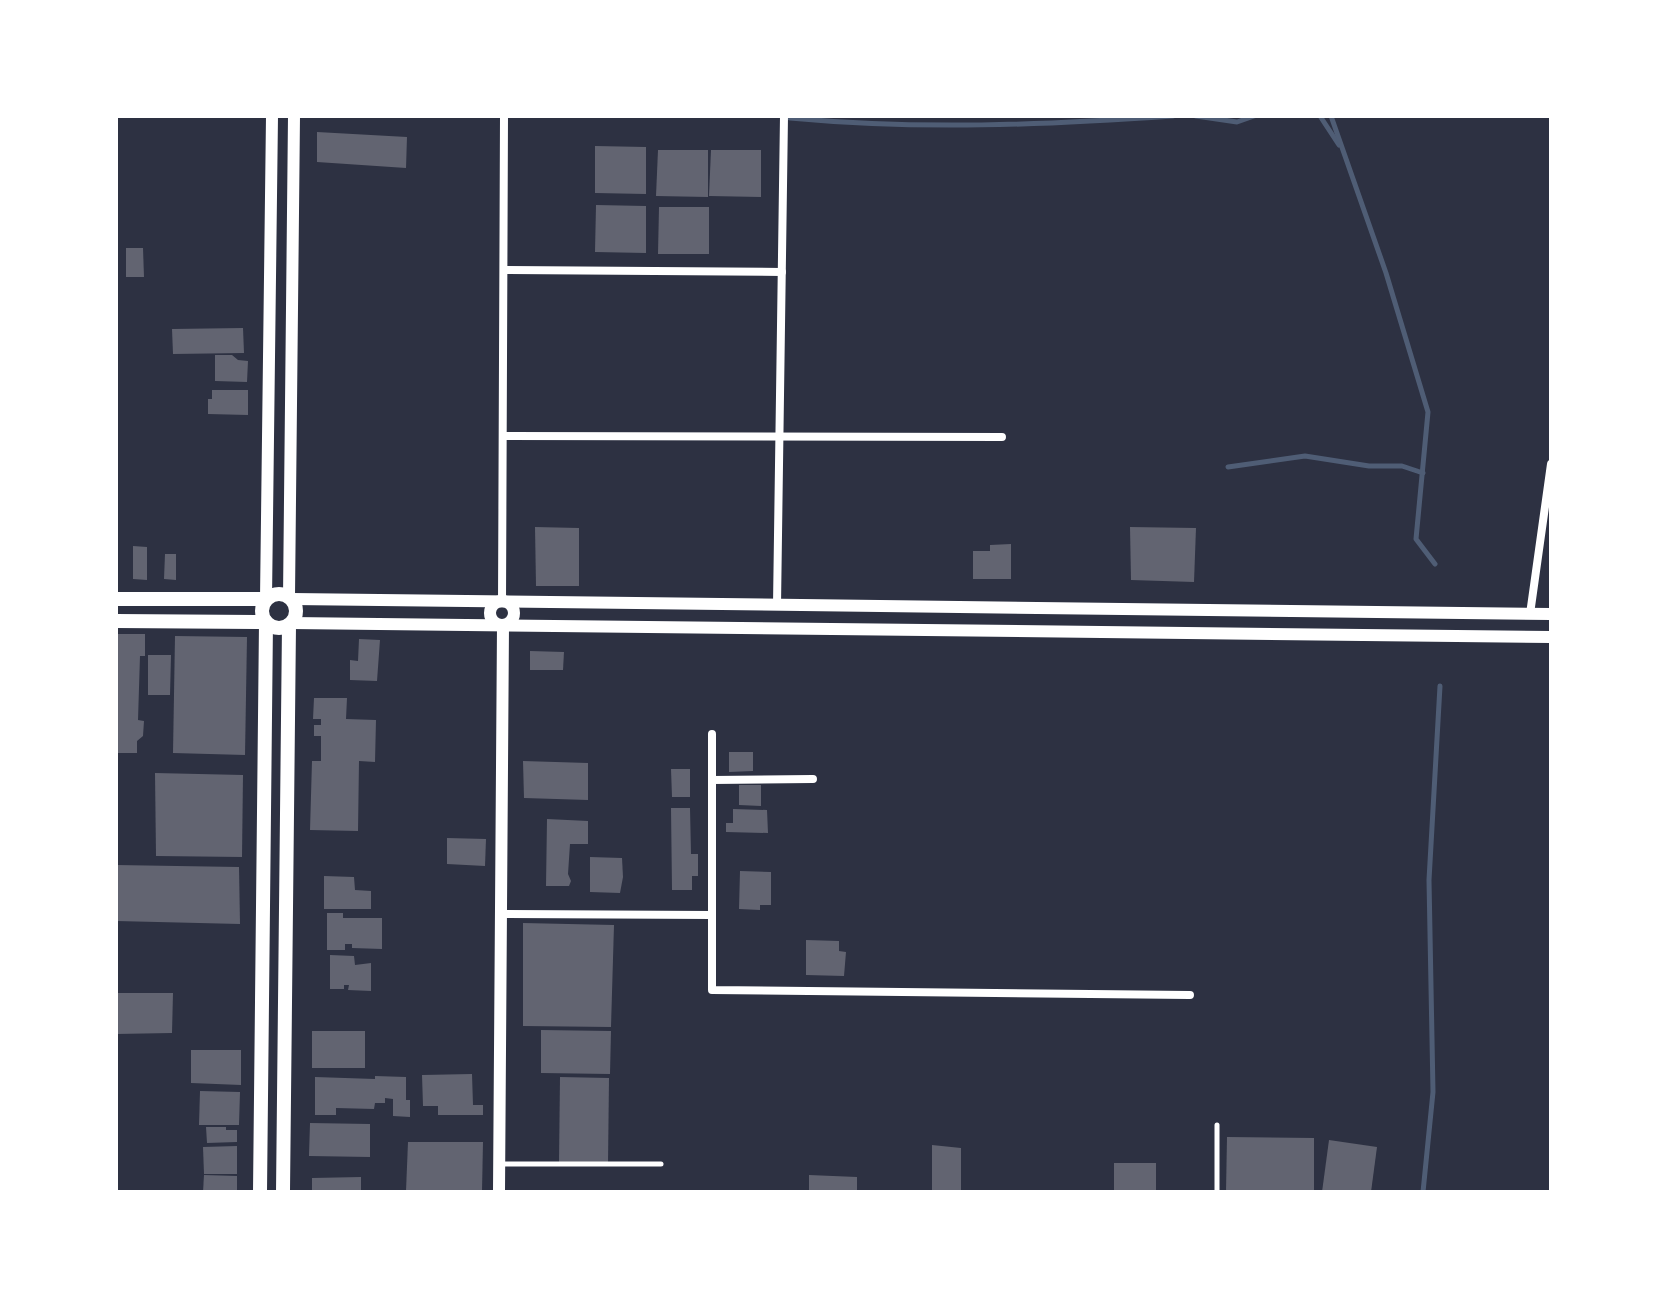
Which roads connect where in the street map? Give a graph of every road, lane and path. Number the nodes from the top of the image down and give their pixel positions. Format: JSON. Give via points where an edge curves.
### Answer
{"nodes":[{"id":1,"x":272,"y":116,"type":"edge"},
{"id":2,"x":294,"y":116,"type":"edge"},
{"id":3,"x":504,"y":116,"type":"edge"},
{"id":4,"x":784,"y":116,"type":"edge"},
{"id":5,"x":504,"y":270,"type":"junction"},
{"id":6,"x":782,"y":272,"type":"junction"},
{"id":7,"x":503,"y":436,"type":"junction"},
{"id":8,"x":779,"y":437,"type":"junction"},
{"id":9,"x":1002,"y":437,"type":"dead end"},
{"id":10,"x":1551,"y":464,"type":"edge"},
{"id":11,"x":290,"y":598,"type":"junction"},
{"id":12,"x":116,"y":599,"type":"edge"},
{"id":13,"x":266,"y":599,"type":"junction"},
{"id":14,"x":502,"y":602,"type":"junction"},
{"id":15,"x":777,"y":605,"type":"junction"},
{"id":16,"x":1530,"y":614,"type":"junction"},
{"id":17,"x":1551,"y":614,"type":"edge"},
{"id":18,"x":116,"y":621,"type":"edge"},
{"id":19,"x":266,"y":622,"type":"junction"},
{"id":20,"x":290,"y":624,"type":"junction"},
{"id":21,"x":503,"y":625,"type":"junction"},
{"id":22,"x":1551,"y":637,"type":"edge"},
{"id":23,"x":712,"y":734,"type":"dead end"},
{"id":24,"x":813,"y":779,"type":"dead end"},
{"id":25,"x":712,"y":780,"type":"junction"},
{"id":26,"x":500,"y":914,"type":"junction"},
{"id":27,"x":712,"y":915,"type":"junction"},
{"id":28,"x":1190,"y":995,"type":"dead end"},
{"id":29,"x":1217,"y":1125,"type":"dead end"},
{"id":30,"x":499,"y":1164,"type":"junction"},
{"id":31,"x":661,"y":1164,"type":"dead end"},
{"id":32,"x":260,"y":1192,"type":"edge"},
{"id":33,"x":283,"y":1192,"type":"edge"},
{"id":34,"x":499,"y":1192,"type":"edge"},
{"id":35,"x":1217,"y":1192,"type":"edge"}],
"edges":[{"from":1,"to":13,"type":"street"},
{"from":2,"to":11,"type":"street"},
{"from":3,"to":5,"type":"street"},
{"from":4,"to":6,"type":"street"},
{"from":5,"to":6,"type":"street"},
{"from":5,"to":7,"type":"street"},
{"from":6,"to":8,"type":"street"},
{"from":7,"to":8,"type":"street"},
{"from":7,"to":14,"type":"street"},
{"from":8,"to":9,"type":"street"},
{"from":8,"to":15,"type":"street"},
{"from":10,"to":16,"type":"street"},
{"from":11,"to":13,"type":"main road","via":[[275,594]]},
{"from":11,"to":14,"type":"street"},
{"from":11,"to":20,"type":"main road","via":[[296,608]]},
{"from":12,"to":13,"type":"main road"},
{"from":13,"to":19,"type":"main road"},
{"from":14,"to":15,"type":"street"},
{"from":14,"to":21,"type":"street","via":[[490,613]]},
{"from":15,"to":16,"type":"street"},
{"from":16,"to":17,"type":"street"},
{"from":18,"to":19,"type":"main road"},
{"from":19,"to":20,"type":"main road","via":[[280,628]]},
{"from":19,"to":32,"type":"main road"},
{"from":20,"to":21,"type":"street"},
{"from":20,"to":33,"type":"main road"},
{"from":21,"to":22,"type":"street"},
{"from":21,"to":26,"type":"street"},
{"from":23,"to":25,"type":"street"},
{"from":24,"to":25,"type":"street"},
{"from":25,"to":27,"type":"street"},
{"from":26,"to":27,"type":"street"},
{"from":26,"to":30,"type":"street"},
{"from":27,"to":28,"type":"street","via":[[712,990]]},
{"from":29,"to":35,"type":"lane"},
{"from":30,"to":31,"type":"lane"},
{"from":30,"to":34,"type":"street"}]}
